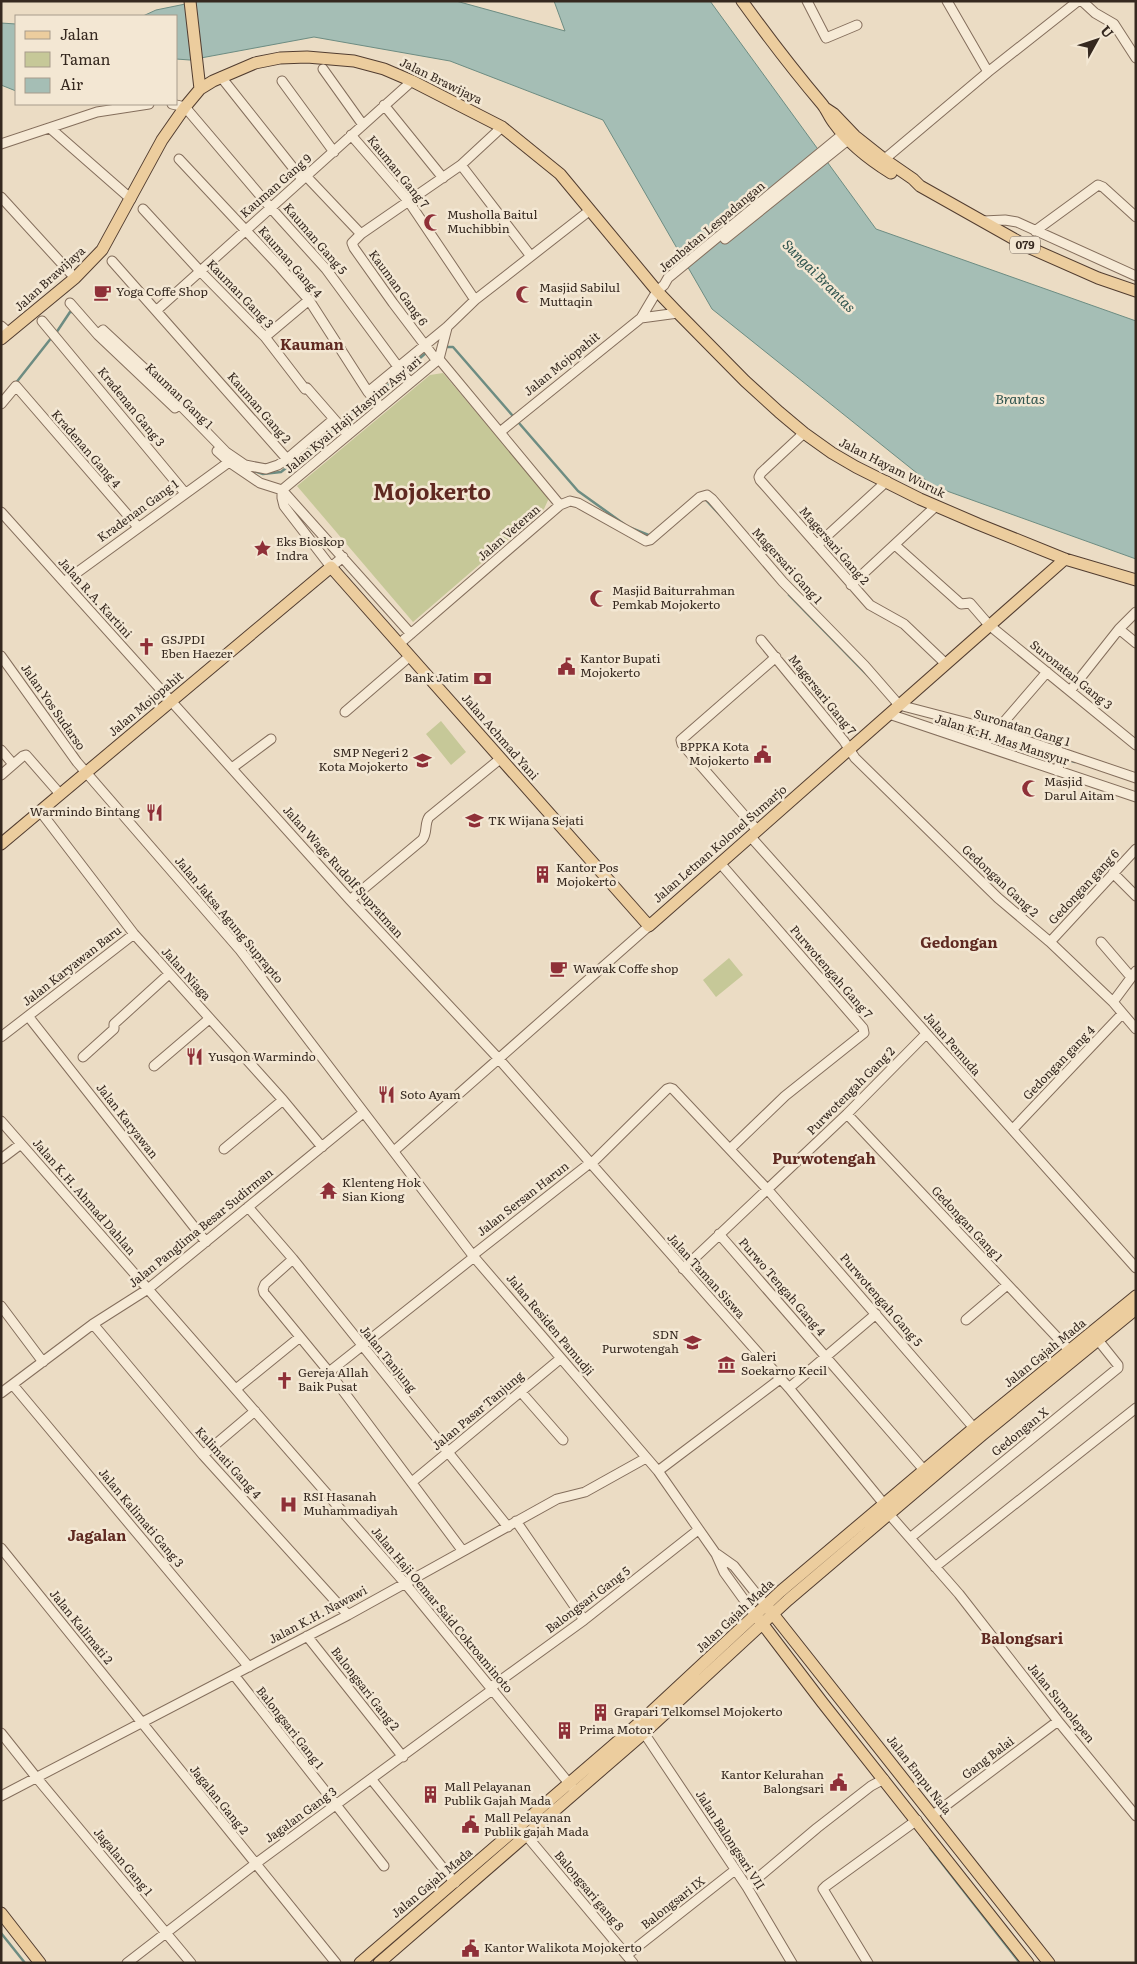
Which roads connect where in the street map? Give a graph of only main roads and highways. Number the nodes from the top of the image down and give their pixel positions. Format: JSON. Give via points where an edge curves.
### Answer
{"nodes":[{"id":1,"x":190,"y":1,"type":"edge"},
{"id":2,"x":742,"y":1,"type":"edge"},
{"id":3,"x":200,"y":89,"type":"junction"},
{"id":4,"x":825,"y":108,"type":"junction"},
{"id":5,"x":881,"y":162,"type":"junction"},
{"id":6,"x":1136,"y":291,"type":"edge"},
{"id":7,"x":678,"y":312,"type":"joint"},
{"id":8,"x":4,"y":333,"type":"edge"},
{"id":9,"x":1065,"y":559,"type":"junction"},
{"id":10,"x":331,"y":567,"type":"joint"},
{"id":11,"x":1136,"y":580,"type":"edge"},
{"id":12,"x":1,"y":844,"type":"edge"},
{"id":13,"x":648,"y":926,"type":"joint"},
{"id":14,"x":1136,"y":1296,"type":"edge"},
{"id":15,"x":1136,"y":1309,"type":"edge"},
{"id":16,"x":887,"y":1509,"type":"junction"},
{"id":17,"x":769,"y":1610,"type":"junction"},
{"id":18,"x":759,"y":1620,"type":"junction"},
{"id":19,"x":572,"y":1787,"type":"junction"},
{"id":20,"x":513,"y":1839,"type":"junction"},
{"id":21,"x":961,"y":1850,"type":"junction"},
{"id":22,"x":948,"y":1860,"type":"junction"},
{"id":23,"x":1,"y":1913,"type":"edge"},
{"id":24,"x":40,"y":1963,"type":"edge"},
{"id":25,"x":360,"y":1963,"type":"edge"},
{"id":26,"x":379,"y":1963,"type":"edge"},
{"id":27,"x":1028,"y":1963,"type":"edge"},
{"id":28,"x":1049,"y":1963,"type":"edge"}],
"edges":[{"from":1,"to":3,"type":"main road"},
{"from":2,"to":4,"type":"main road","number":"079"},
{"from":3,"to":7,"type":"main road","name":"Jalan Brawijaya","via":[[247,66],[268,60],[307,58],[362,63],[412,80],[502,127],[560,174],[589,211],[665,284]]},
{"from":3,"to":8,"type":"main road","name":"Jalan Brawijaya","via":[[162,140],[102,250],[75,278]]},
{"from":4,"to":5,"type":"main road","number":"079"},
{"from":4,"to":5,"type":"main road","number":"079","via":[[843,139]]},
{"from":5,"to":6,"type":"main road","number":"079","via":[[1030,248]]},
{"from":7,"to":9,"type":"main road","name":"Jalan Hayam Wuruk","via":[[801,436],[936,506]]},
{"from":9,"to":11,"type":"main road","name":"Jalan Hayam Wuruk"},
{"from":9,"to":13,"type":"main road","name":"Jalan Letnan Kolonel Sumarjo","via":[[990,625],[943,661],[897,702],[889,714]]},
{"from":10,"to":12,"type":"main road","name":"Jalan Mojopahit"},
{"from":10,"to":13,"type":"main road","name":"Jalan Achmad Yani"},
{"from":14,"to":16,"type":"main road","name":"Jalan Gajah Mada","via":[[924,1470]]},
{"from":15,"to":16,"type":"main road","name":"Jalan Gajah Mada"},
{"from":16,"to":17,"type":"main road","name":"Jalan Gajah Mada"},
{"from":17,"to":18,"type":"main road","name":"Jalan Gajah Mada"},
{"from":17,"to":21,"type":"main road","name":"Jalan Empu Nala"},
{"from":18,"to":19,"type":"main road","name":"Jalan Gajah Mada","via":[[638,1724]]},
{"from":18,"to":19,"type":"main road","name":"Jalan Gajah Mada","via":[[644,1733]]},
{"from":18,"to":22,"type":"main road"},
{"from":19,"to":20,"type":"main road","name":"Jalan Gajah Mada"},
{"from":19,"to":20,"type":"main road","name":"Jalan Gajah Mada","via":[[526,1835]]},
{"from":20,"to":25,"type":"main road","name":"Jalan Gajah Mada"},
{"from":20,"to":26,"type":"main road","name":"Jalan Gajah Mada"},
{"from":21,"to":22,"type":"main road"},
{"from":21,"to":28,"type":"main road","name":"Jalan Empu Nala"},
{"from":22,"to":27,"type":"main road"},
{"from":23,"to":24,"type":"main road"}]}
